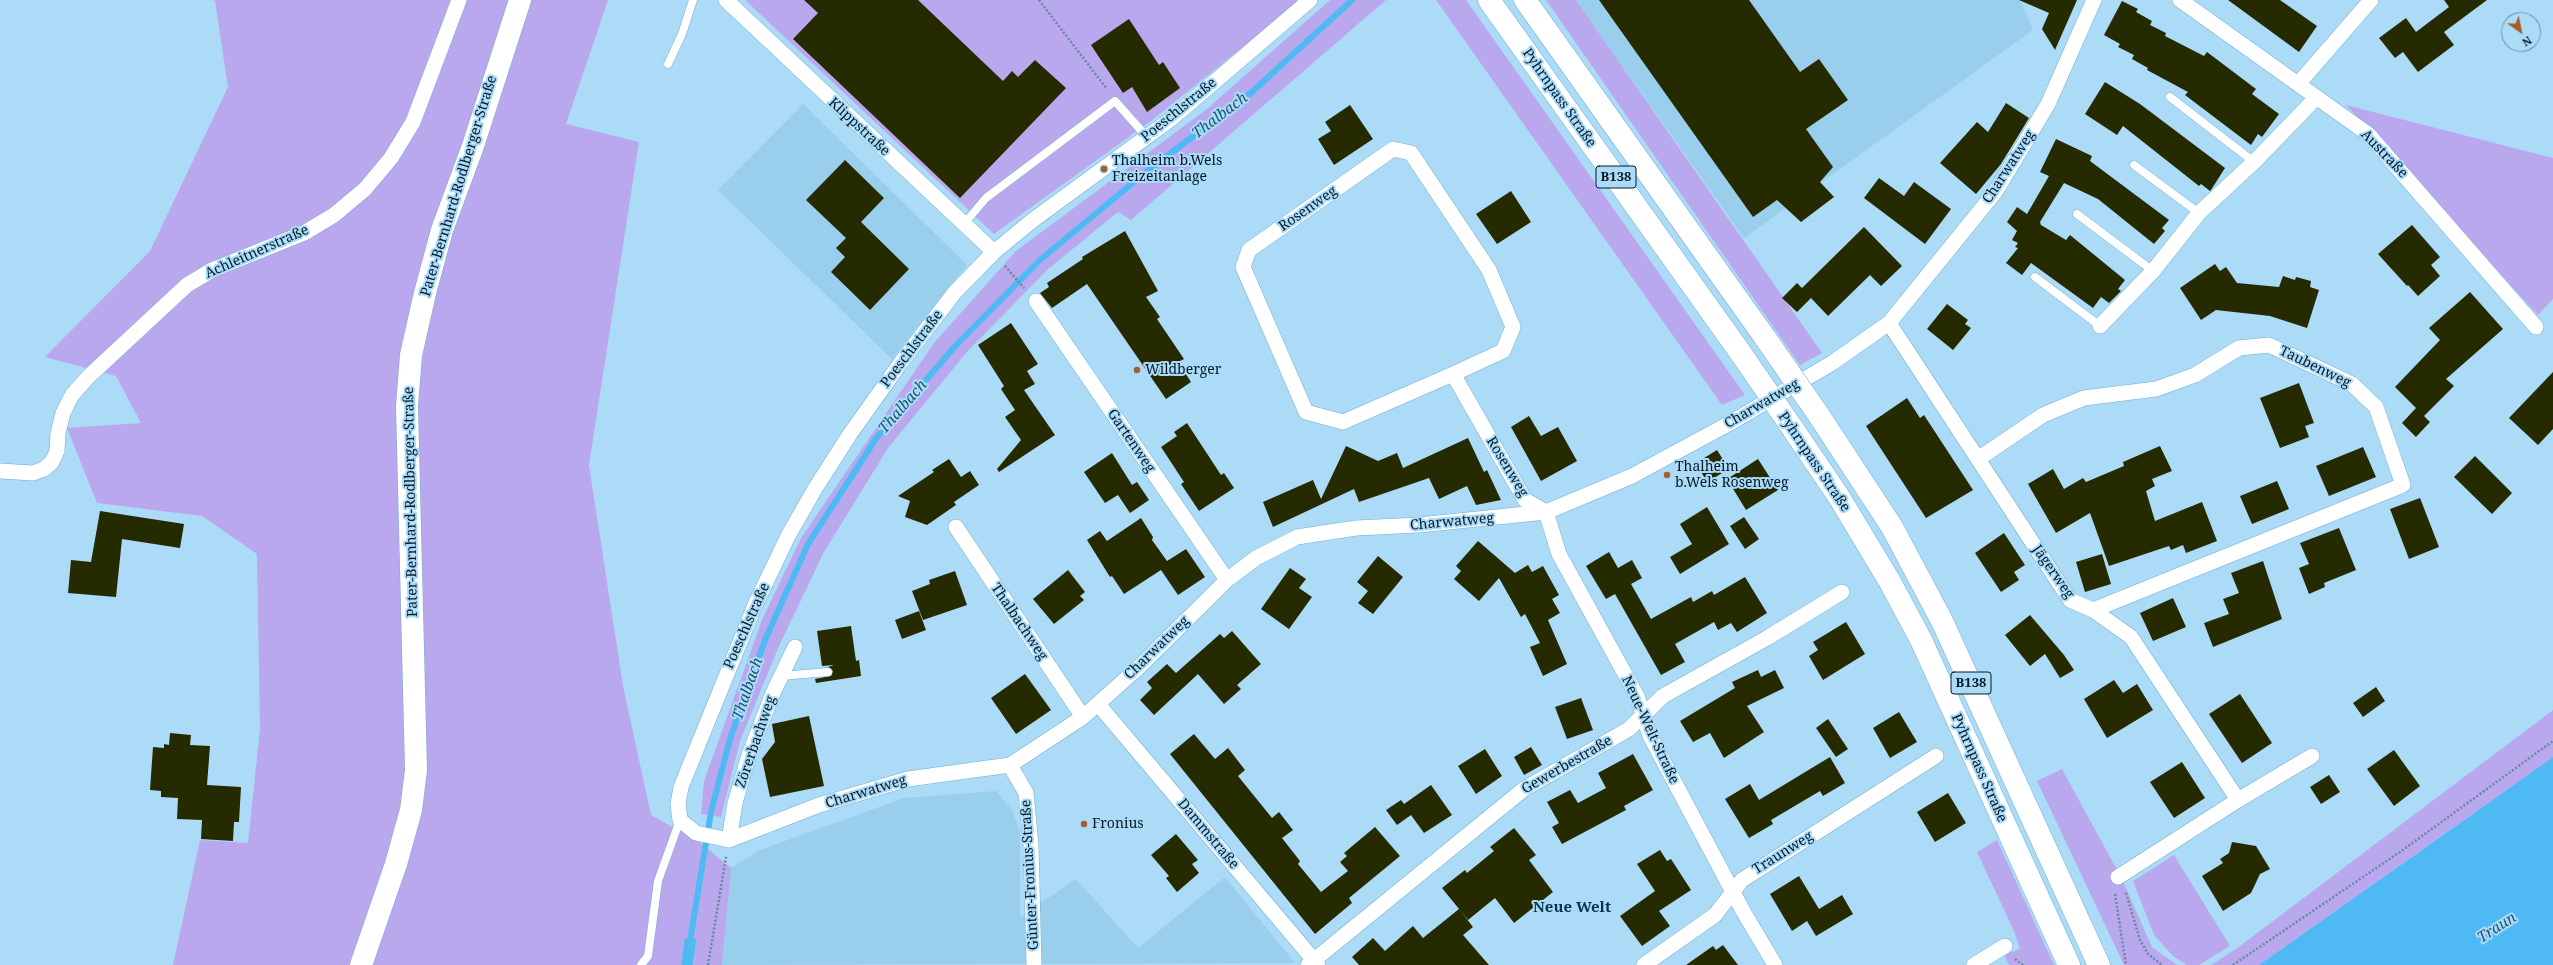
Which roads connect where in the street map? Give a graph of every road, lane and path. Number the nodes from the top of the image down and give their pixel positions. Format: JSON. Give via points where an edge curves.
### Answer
{"nodes":[{"id":1,"x":459,"y":0,"type":"edge"},
{"id":2,"x":520,"y":0,"type":"edge"},
{"id":3,"x":693,"y":0,"type":"edge"},
{"id":4,"x":726,"y":0,"type":"edge"},
{"id":5,"x":1039,"y":0,"type":"edge"},
{"id":6,"x":1310,"y":0,"type":"edge"},
{"id":7,"x":1489,"y":0,"type":"edge"},
{"id":8,"x":1525,"y":0,"type":"edge"},
{"id":9,"x":2094,"y":0,"type":"edge"},
{"id":10,"x":2180,"y":0,"type":"edge"},
{"id":11,"x":2371,"y":0,"type":"edge"},
{"id":12,"x":668,"y":64,"type":"dead end"},
{"id":13,"x":2298,"y":84,"type":"junction"},
{"id":14,"x":2170,"y":97,"type":"dead end"},
{"id":15,"x":2316,"y":98,"type":"junction"},
{"id":16,"x":1116,"y":101,"type":"junction"},
{"id":17,"x":1147,"y":137,"type":"junction"},
{"id":18,"x":2254,"y":162,"type":"junction"},
{"id":19,"x":2134,"y":165,"type":"dead end"},
{"id":20,"x":2199,"y":213,"type":"junction"},
{"id":21,"x":2077,"y":214,"type":"dead end"},
{"id":22,"x":963,"y":225,"type":"junction"},
{"id":23,"x":994,"y":252,"type":"junction"},
{"id":24,"x":2153,"y":271,"type":"junction"},
{"id":25,"x":1012,"y":273,"type":"dead end"},
{"id":26,"x":2035,"y":278,"type":"dead end"},
{"id":27,"x":1025,"y":289,"type":"dead end"},
{"id":28,"x":1036,"y":301,"type":"dead end"},
{"id":29,"x":1889,"y":323,"type":"junction"},
{"id":30,"x":2100,"y":326,"type":"joint"},
{"id":31,"x":2536,"y":328,"type":"dead end"},
{"id":32,"x":1453,"y":374,"type":"junction"},
{"id":33,"x":1978,"y":459,"type":"junction"},
{"id":34,"x":0,"y":471,"type":"edge"},
{"id":35,"x":1546,"y":512,"type":"junction"},
{"id":36,"x":956,"y":527,"type":"dead end"},
{"id":37,"x":1227,"y":580,"type":"junction"},
{"id":38,"x":1842,"y":592,"type":"dead end"},
{"id":39,"x":2093,"y":610,"type":"junction"},
{"id":40,"x":794,"y":647,"type":"dead end"},
{"id":41,"x":828,"y":672,"type":"dead end"},
{"id":42,"x":781,"y":676,"type":"junction"},
{"id":43,"x":1098,"y":704,"type":"junction"},
{"id":44,"x":1642,"y":714,"type":"junction"},
{"id":45,"x":1083,"y":717,"type":"junction"},
{"id":46,"x":2553,"y":741,"type":"edge"},
{"id":47,"x":1936,"y":756,"type":"dead end"},
{"id":48,"x":2312,"y":756,"type":"dead end"},
{"id":49,"x":1010,"y":765,"type":"junction"},
{"id":50,"x":2238,"y":800,"type":"junction"},
{"id":51,"x":680,"y":820,"type":"junction"},
{"id":52,"x":723,"y":840,"type":"junction"},
{"id":53,"x":2118,"y":877,"type":"junction"},
{"id":54,"x":1733,"y":893,"type":"junction"},
{"id":55,"x":2004,"y":946,"type":"dead end"},
{"id":56,"x":1313,"y":963,"type":"edge"},
{"id":57,"x":361,"y":965,"type":"edge"},
{"id":58,"x":642,"y":965,"type":"edge"},
{"id":59,"x":708,"y":965,"type":"edge"},
{"id":60,"x":1034,"y":965,"type":"edge"},
{"id":61,"x":1644,"y":965,"type":"edge"},
{"id":62,"x":1775,"y":965,"type":"edge"},
{"id":63,"x":1974,"y":965,"type":"edge"},
{"id":64,"x":2069,"y":965,"type":"edge"},
{"id":65,"x":2099,"y":965,"type":"edge"},
{"id":66,"x":2126,"y":965,"type":"edge"},
{"id":67,"x":2162,"y":965,"type":"edge"},
{"id":68,"x":2233,"y":965,"type":"edge"}],
"edges":[{"from":1,"to":34,"type":"street","name":"Achleitnerstraße","via":[[412,122],[391,158],[365,189],[334,215],[304,233],[212,270],[187,285],[72,395],[58,433],[57,451],[52,462],[44,470],[33,473]]},
{"from":2,"to":57,"type":"main road","name":"Pater-Bernhard-Rodlberger-Straße","via":[[473,146],[442,230],[411,355],[407,406],[416,770],[411,810],[396,864]]},
{"from":3,"to":12,"type":"lane","via":[[682,34]]},
{"from":4,"to":22,"type":"street","name":"Klippstraße"},
{"from":5,"to":16,"type":"path"},
{"from":6,"to":17,"type":"street","name":"Poeschlstraße"},
{"from":7,"to":64,"type":"main road","name":"Pyhrnpass Straße","number":"B138","bridge":true,"via":[[1742,355],[1839,497],[1921,640]]},
{"from":8,"to":65,"type":"main road","name":"Pyhrnpass Straße","number":"B138","bridge":true,"via":[[1766,339],[1892,528],[1942,622]]},
{"from":9,"to":29,"type":"street","name":"Charwatweg","via":[[2048,104],[1996,191]]},
{"from":10,"to":13,"type":"street","name":"Austraße"},
{"from":11,"to":13,"type":"street"},
{"from":13,"to":15,"type":"street","name":"Austraße"},
{"from":14,"to":18,"type":"lane"},
{"from":15,"to":18,"type":"street"},
{"from":15,"to":31,"type":"street","name":"Austraße","via":[[2368,134]]},
{"from":16,"to":17,"type":"lane"},
{"from":16,"to":22,"type":"lane","via":[[986,198]]},
{"from":17,"to":23,"type":"street","name":"Poeschlstraße","via":[[1033,220]]},
{"from":18,"to":20,"type":"street"},
{"from":19,"to":20,"type":"lane"},
{"from":20,"to":24,"type":"street"},
{"from":21,"to":24,"type":"lane"},
{"from":22,"to":23,"type":"street","name":"Klippstraße"},
{"from":23,"to":51,"type":"street","name":"Poeschlstraße","via":[[955,292],[902,361],[850,434],[788,536],[755,605],[681,787],[678,804]]},
{"from":24,"to":30,"type":"street"},
{"from":25,"to":27,"type":"path"},
{"from":26,"to":30,"type":"lane"},
{"from":28,"to":37,"type":"street","name":"Gartenweg"},
{"from":29,"to":33,"type":"street","name":"Jägerweg"},
{"from":29,"to":35,"type":"street","name":"Charwatweg","via":[[1832,363],[1730,423],[1632,476]]},
{"from":32,"to":32,"type":"street","name":"Rosenweg","via":[[1343,422],[1306,412],[1243,267],[1249,250],[1393,150],[1411,153],[1489,270],[1513,327],[1504,351]]},
{"from":32,"to":35,"type":"street","name":"Rosenweg","via":[[1525,500]]},
{"from":33,"to":39,"type":"street","name":"Jägerweg","via":[[2070,600]]},
{"from":33,"to":39,"type":"street","name":"Taubenweg","via":[[2043,415],[2084,398],[2156,389],[2195,375],[2239,348],[2269,345],[2352,384],[2376,407],[2403,485]]},
{"from":35,"to":37,"type":"street","name":"Charwatweg","via":[[1427,525],[1356,528],[1297,537],[1256,558]]},
{"from":35,"to":44,"type":"street","name":"Neue-Welt-Straße","via":[[1559,554],[1637,696]]},
{"from":36,"to":45,"type":"street","name":"Thalbachweg"},
{"from":37,"to":43,"type":"street","name":"Charwatweg"},
{"from":38,"to":44,"type":"street","name":"Gewerbestraße","via":[[1767,638],[1663,696]]},
{"from":39,"to":50,"type":"street","name":"Jägerweg","via":[[2131,637]]},
{"from":40,"to":42,"type":"street","name":"Zörerbachweg"},
{"from":41,"to":42,"type":"lane"},
{"from":42,"to":52,"type":"street","name":"Zörerbachweg","via":[[749,754]]},
{"from":43,"to":45,"type":"street","name":"Charwatweg"},
{"from":43,"to":56,"type":"street","name":"Dammstraße"},
{"from":44,"to":54,"type":"street","name":"Neue-Welt-Straße","via":[[1650,736]]},
{"from":44,"to":56,"type":"street","name":"Gewerbestraße","via":[[1629,729],[1524,789]]},
{"from":45,"to":49,"type":"street","name":"Charwatweg"},
{"from":46,"to":68,"type":"path","via":[[2400,852]]},
{"from":47,"to":54,"type":"street","name":"Traunweg","via":[[1742,880]]},
{"from":48,"to":50,"type":"street"},
{"from":49,"to":52,"type":"street","name":"Charwatweg","via":[[908,779],[819,805]]},
{"from":49,"to":60,"type":"street","name":"Günter-Fronius-Straße","via":[[1026,793],[1031,845]]},
{"from":50,"to":53,"type":"street"},
{"from":51,"to":52,"type":"street","via":[[696,834]]},
{"from":51,"to":58,"type":"lane","via":[[658,881],[648,956]]},
{"from":52,"to":59,"type":"path"},
{"from":53,"to":66,"type":"path","via":[[2114,888]]},
{"from":53,"to":67,"type":"path","via":[[2124,885],[2140,940],[2148,954]]},
{"from":54,"to":61,"type":"street","name":"Traunweg","via":[[1716,916]]},
{"from":54,"to":62,"type":"street","name":"Neue-Welt-Straße"},
{"from":55,"to":63,"type":"street"}]}
